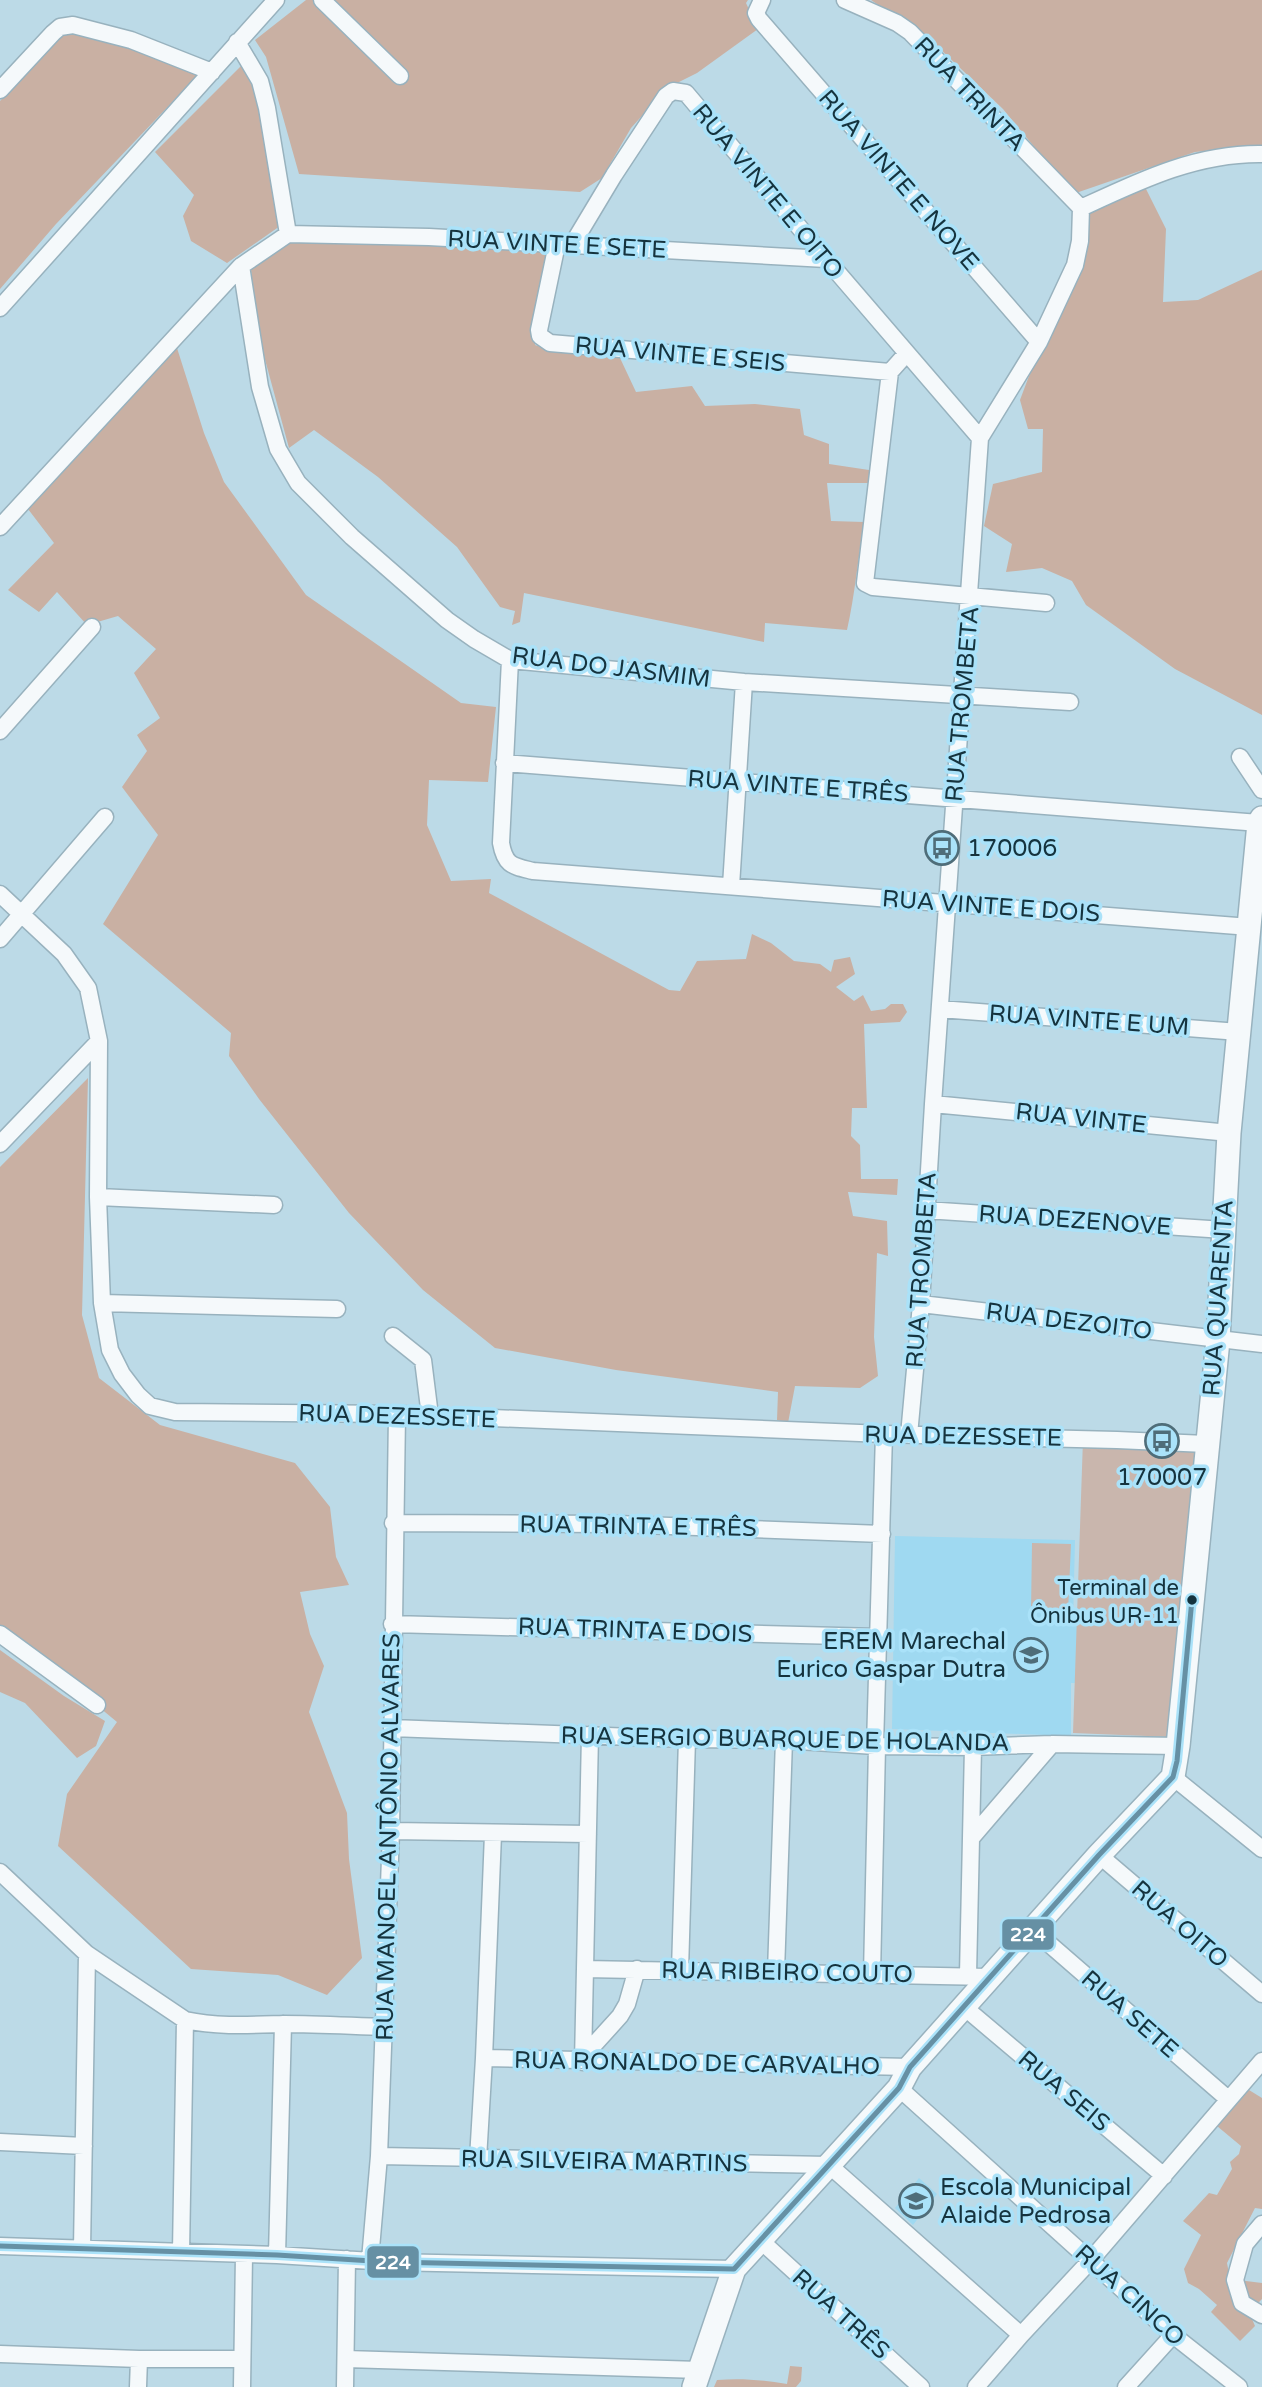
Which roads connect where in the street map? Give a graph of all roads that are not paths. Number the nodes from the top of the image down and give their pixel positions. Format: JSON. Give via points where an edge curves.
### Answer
{"nodes":[{"id":1,"x":276,"y":0,"type":"edge"},
{"id":2,"x":322,"y":0,"type":"edge"},
{"id":3,"x":762,"y":0,"type":"edge"},
{"id":4,"x":845,"y":0,"type":"edge"},
{"id":5,"x":237,"y":42,"type":"junction"},
{"id":6,"x":212,"y":72,"type":"junction"},
{"id":7,"x":400,"y":76,"type":"dead end"},
{"id":8,"x":0,"y":90,"type":"edge"},
{"id":9,"x":1262,"y":154,"type":"edge"},
{"id":10,"x":1080,"y":208,"type":"junction"},
{"id":11,"x":288,"y":234,"type":"junction"},
{"id":12,"x":564,"y":245,"type":"junction"},
{"id":13,"x":826,"y":259,"type":"junction"},
{"id":14,"x":241,"y":266,"type":"junction"},
{"id":15,"x":0,"y":308,"type":"edge"},
{"id":16,"x":1039,"y":342,"type":"junction"},
{"id":17,"x":907,"y":354,"type":"junction"},
{"id":18,"x":890,"y":372,"type":"junction"},
{"id":19,"x":980,"y":438,"type":"junction"},
{"id":20,"x":0,"y":527,"type":"edge"},
{"id":21,"x":971,"y":595,"type":"junction"},
{"id":22,"x":1046,"y":603,"type":"dead end"},
{"id":23,"x":92,"y":627,"type":"dead end"},
{"id":24,"x":510,"y":660,"type":"junction"},
{"id":25,"x":744,"y":682,"type":"junction"},
{"id":26,"x":962,"y":696,"type":"junction"},
{"id":27,"x":1070,"y":702,"type":"dead end"},
{"id":28,"x":0,"y":732,"type":"edge"},
{"id":29,"x":1240,"y":757,"type":"dead end"},
{"id":30,"x":504,"y":763,"type":"junction"},
{"id":31,"x":739,"y":781,"type":"junction"},
{"id":32,"x":1262,"y":790,"type":"edge"},
{"id":33,"x":954,"y":797,"type":"junction"},
{"id":34,"x":105,"y":817,"type":"dead end"},
{"id":35,"x":1261,"y":821,"type":"edge"},
{"id":36,"x":731,"y":886,"type":"junction"},
{"id":37,"x":0,"y":894,"type":"edge"},
{"id":38,"x":947,"y":903,"type":"junction"},
{"id":39,"x":23,"y":914,"type":"junction"},
{"id":40,"x":1250,"y":927,"type":"junction"},
{"id":41,"x":0,"y":939,"type":"edge"},
{"id":42,"x":940,"y":1009,"type":"junction"},
{"id":43,"x":1239,"y":1032,"type":"junction"},
{"id":44,"x":99,"y":1041,"type":"junction"},
{"id":45,"x":933,"y":1104,"type":"junction"},
{"id":46,"x":1229,"y":1133,"type":"junction"},
{"id":47,"x":0,"y":1144,"type":"edge"},
{"id":48,"x":98,"y":1197,"type":"junction"},
{"id":49,"x":274,"y":1205,"type":"dead end"},
{"id":50,"x":926,"y":1210,"type":"junction"},
{"id":51,"x":1224,"y":1230,"type":"junction"},
{"id":52,"x":102,"y":1303,"type":"junction"},
{"id":53,"x":921,"y":1304,"type":"junction"},
{"id":54,"x":338,"y":1309,"type":"dead end"},
{"id":55,"x":393,"y":1336,"type":"dead end"},
{"id":56,"x":1218,"y":1340,"type":"junction"},
{"id":57,"x":1262,"y":1344,"type":"edge"},
{"id":58,"x":397,"y":1414,"type":"junction"},
{"id":59,"x":430,"y":1416,"type":"junction"},
{"id":60,"x":884,"y":1434,"type":"junction"},
{"id":61,"x":908,"y":1435,"type":"junction"},
{"id":62,"x":1206,"y":1444,"type":"junction"},
{"id":63,"x":393,"y":1523,"type":"junction"},
{"id":64,"x":882,"y":1534,"type":"junction"},
{"id":65,"x":392,"y":1624,"type":"junction"},
{"id":66,"x":0,"y":1634,"type":"edge"},
{"id":67,"x":878,"y":1637,"type":"junction"},
{"id":68,"x":97,"y":1705,"type":"dead end"},
{"id":69,"x":392,"y":1728,"type":"junction"},
{"id":70,"x":590,"y":1735,"type":"junction"},
{"id":71,"x":687,"y":1739,"type":"junction"},
{"id":72,"x":784,"y":1740,"type":"junction"},
{"id":73,"x":1052,"y":1744,"type":"junction"},
{"id":74,"x":876,"y":1746,"type":"junction"},
{"id":75,"x":973,"y":1746,"type":"junction"},
{"id":76,"x":1178,"y":1746,"type":"junction"},
{"id":77,"x":1173,"y":1777,"type":"junction"},
{"id":78,"x":391,"y":1831,"type":"junction"},
{"id":79,"x":493,"y":1834,"type":"junction"},
{"id":80,"x":588,"y":1835,"type":"junction"},
{"id":81,"x":973,"y":1836,"type":"junction"},
{"id":82,"x":1262,"y":1849,"type":"edge"},
{"id":83,"x":1099,"y":1854,"type":"junction"},
{"id":84,"x":0,"y":1872,"type":"edge"},
{"id":85,"x":1032,"y":1929,"type":"junction"},
{"id":86,"x":87,"y":1954,"type":"junction"},
{"id":87,"x":585,"y":1969,"type":"junction"},
{"id":88,"x":637,"y":1969,"type":"junction"},
{"id":89,"x":681,"y":1970,"type":"junction"},
{"id":90,"x":776,"y":1972,"type":"junction"},
{"id":91,"x":872,"y":1975,"type":"junction"},
{"id":92,"x":979,"y":1976,"type":"junction"},
{"id":93,"x":1262,"y":1994,"type":"edge"},
{"id":94,"x":964,"y":2007,"type":"junction"},
{"id":95,"x":185,"y":2020,"type":"junction"},
{"id":96,"x":283,"y":2024,"type":"junction"},
{"id":97,"x":384,"y":2027,"type":"junction"},
{"id":98,"x":484,"y":2058,"type":"junction"},
{"id":99,"x":583,"y":2059,"type":"junction"},
{"id":100,"x":1262,"y":2061,"type":"edge"},
{"id":101,"x":910,"y":2067,"type":"junction"},
{"id":102,"x":899,"y":2088,"type":"junction"},
{"id":103,"x":1228,"y":2099,"type":"junction"},
{"id":104,"x":0,"y":2142,"type":"edge"},
{"id":105,"x":84,"y":2146,"type":"junction"},
{"id":106,"x":379,"y":2156,"type":"junction"},
{"id":107,"x":478,"y":2159,"type":"junction"},
{"id":108,"x":829,"y":2165,"type":"junction"},
{"id":109,"x":1164,"y":2176,"type":"junction"},
{"id":110,"x":1262,"y":2224,"type":"edge"},
{"id":111,"x":761,"y":2241,"type":"junction"},
{"id":112,"x":0,"y":2246,"type":"edge"},
{"id":113,"x":82,"y":2249,"type":"junction"},
{"id":114,"x":181,"y":2252,"type":"junction"},
{"id":115,"x":244,"y":2255,"type":"junction"},
{"id":116,"x":277,"y":2255,"type":"junction"},
{"id":117,"x":347,"y":2259,"type":"junction"},
{"id":118,"x":370,"y":2260,"type":"junction"},
{"id":119,"x":1090,"y":2261,"type":"junction"},
{"id":120,"x":734,"y":2269,"type":"junction"},
{"id":121,"x":1262,"y":2315,"type":"edge"},
{"id":122,"x":1021,"y":2335,"type":"junction"},
{"id":123,"x":1173,"y":2335,"type":"junction"},
{"id":124,"x":0,"y":2354,"type":"edge"},
{"id":125,"x":139,"y":2359,"type":"junction"},
{"id":126,"x":242,"y":2359,"type":"junction"},
{"id":127,"x":346,"y":2359,"type":"junction"},
{"id":128,"x":696,"y":2378,"type":"edge"},
{"id":129,"x":138,"y":2387,"type":"edge"},
{"id":130,"x":242,"y":2387,"type":"edge"},
{"id":131,"x":345,"y":2387,"type":"edge"},
{"id":132,"x":921,"y":2387,"type":"edge"},
{"id":133,"x":976,"y":2387,"type":"edge"},
{"id":134,"x":1126,"y":2387,"type":"edge"},
{"id":135,"x":1239,"y":2387,"type":"edge"}],
"edges":[{"from":1,"to":5,"type":"street"},
{"from":2,"to":7,"type":"street"},
{"from":3,"to":16,"type":"street","name":"RUA VINTE E NOVE","via":[[756,13],[759,19]]},
{"from":4,"to":10,"type":"street","name":"RUA TRINTA","via":[[910,32]]},
{"from":5,"to":6,"type":"street"},
{"from":5,"to":11,"type":"street","via":[[264,94]]},
{"from":6,"to":8,"type":"street","via":[[131,40],[65,25]]},
{"from":6,"to":15,"type":"street"},
{"from":9,"to":10,"type":"street","via":[[1189,162]]},
{"from":10,"to":16,"type":"street","name":"RUA TROMBETA","via":[[1079,255]]},
{"from":11,"to":12,"type":"street","name":"RUA VINTE E SETE"},
{"from":11,"to":14,"type":"street"},
{"from":12,"to":13,"type":"street","name":"RUA VINTE E SETE"},
{"from":12,"to":13,"type":"street","name":"RUA VINTE E OITO","via":[[666,96],[679,91],[686,93]]},
{"from":12,"to":18,"type":"street","name":"RUA VINTE E SEIS","via":[[539,330],[550,343]]},
{"from":13,"to":17,"type":"street","name":"RUA VINTE E OITO"},
{"from":14,"to":20,"type":"street"},
{"from":14,"to":24,"type":"street","name":"RUA DO JASMIM","via":[[260,387],[278,449],[298,483],[447,620]]},
{"from":16,"to":19,"type":"street","name":"RUA TROMBETA"},
{"from":17,"to":18,"type":"street"},
{"from":17,"to":19,"type":"street","name":"RUA VINTE E OITO"},
{"from":18,"to":21,"type":"street","via":[[866,583]]},
{"from":19,"to":21,"type":"street","name":"RUA TROMBETA"},
{"from":21,"to":22,"type":"street"},
{"from":21,"to":26,"type":"street","name":"RUA TROMBETA"},
{"from":23,"to":28,"type":"street"},
{"from":24,"to":25,"type":"street","name":"RUA DO JASMIM"},
{"from":24,"to":30,"type":"street","name":"RUA VINTE E DOIS"},
{"from":25,"to":26,"type":"street","name":"RUA DO JASMIM"},
{"from":25,"to":31,"type":"street"},
{"from":26,"to":27,"type":"street","name":"RUA DO JASMIM"},
{"from":26,"to":33,"type":"street","name":"RUA TROMBETA"},
{"from":29,"to":32,"type":"street"},
{"from":30,"to":31,"type":"street","name":"RUA VINTE E TRÊS"},
{"from":30,"to":36,"type":"street","name":"RUA VINTE E DOIS","via":[[501,844],[508,862],[533,871]]},
{"from":31,"to":33,"type":"street","name":"RUA VINTE E TRÊS"},
{"from":31,"to":36,"type":"street"},
{"from":33,"to":35,"type":"street","name":"RUA VINTE E TRÊS"},
{"from":33,"to":38,"type":"street","name":"RUA TROMBETA"},
{"from":34,"to":39,"type":"street"},
{"from":35,"to":40,"type":"street","name":"RUA QUARENTA"},
{"from":36,"to":38,"type":"street","name":"RUA VINTE E DOIS"},
{"from":37,"to":39,"type":"street","name":"RUA DEZESSETE"},
{"from":38,"to":40,"type":"street","name":"RUA VINTE E DOIS"},
{"from":38,"to":42,"type":"street","name":"RUA TROMBETA"},
{"from":39,"to":41,"type":"street"},
{"from":39,"to":44,"type":"street","name":"RUA DEZESSETE","via":[[64,954],[88,988]]},
{"from":40,"to":43,"type":"street","name":"RUA QUARENTA"},
{"from":42,"to":43,"type":"street","name":"RUA VINTE E UM"},
{"from":42,"to":45,"type":"street","name":"RUA TROMBETA"},
{"from":43,"to":46,"type":"street","name":"RUA QUARENTA"},
{"from":44,"to":47,"type":"street"},
{"from":44,"to":48,"type":"street","name":"RUA DEZESSETE"},
{"from":45,"to":46,"type":"street","name":"RUA VINTE"},
{"from":45,"to":50,"type":"street","name":"RUA TROMBETA"},
{"from":46,"to":51,"type":"street","name":"RUA QUARENTA"},
{"from":48,"to":49,"type":"street"},
{"from":48,"to":52,"type":"street","name":"RUA DEZESSETE"},
{"from":50,"to":51,"type":"street","name":"RUA DEZENOVE"},
{"from":50,"to":53,"type":"street","name":"RUA TROMBETA"},
{"from":51,"to":56,"type":"street","name":"RUA QUARENTA"},
{"from":52,"to":54,"type":"street"},
{"from":52,"to":58,"type":"street","name":"RUA DEZESSETE","via":[[110,1350],[122,1374],[150,1406],[176,1412]]},
{"from":53,"to":56,"type":"street","name":"RUA DEZOITO"},
{"from":53,"to":61,"type":"street","name":"RUA TROMBETA"},
{"from":55,"to":59,"type":"street","via":[[424,1360]]},
{"from":56,"to":57,"type":"street","name":"RUA DEZOITO"},
{"from":56,"to":62,"type":"street","name":"RUA QUARENTA"},
{"from":58,"to":59,"type":"street","name":"RUA DEZESSETE"},
{"from":58,"to":63,"type":"street","name":"RUA MANOEL ANTÔNIO ALVARES"},
{"from":59,"to":60,"type":"street","name":"RUA DEZESSETE"},
{"from":60,"to":61,"type":"street","name":"RUA DEZESSETE"},
{"from":60,"to":64,"type":"street"},
{"from":61,"to":62,"type":"street","name":"RUA DEZESSETE"},
{"from":62,"to":76,"type":"street","name":"RUA QUARENTA"},
{"from":63,"to":64,"type":"street","name":"RUA TRINTA E TRÊS","via":[[616,1524]]},
{"from":63,"to":65,"type":"street","name":"RUA MANOEL ANTÔNIO ALVARES"},
{"from":64,"to":67,"type":"street"},
{"from":65,"to":67,"type":"street","name":"RUA TRINTA E DOIS"},
{"from":65,"to":69,"type":"street","name":"RUA MANOEL ANTÔNIO ALVARES"},
{"from":66,"to":68,"type":"street"},
{"from":67,"to":74,"type":"street"},
{"from":69,"to":70,"type":"street","name":"RUA SERGIO BUARQUE DE HOLANDA"},
{"from":69,"to":78,"type":"street","name":"RUA MANOEL ANTÔNIO ALVARES"},
{"from":70,"to":71,"type":"street","name":"RUA SERGIO BUARQUE DE HOLANDA"},
{"from":70,"to":80,"type":"street"},
{"from":71,"to":72,"type":"street","name":"RUA SERGIO BUARQUE DE HOLANDA"},
{"from":71,"to":89,"type":"street"},
{"from":72,"to":74,"type":"street","name":"RUA SERGIO BUARQUE DE HOLANDA"},
{"from":72,"to":90,"type":"street"},
{"from":73,"to":75,"type":"street","name":"RUA SERGIO BUARQUE DE HOLANDA"},
{"from":73,"to":76,"type":"street","name":"RUA SERGIO BUARQUE DE HOLANDA"},
{"from":73,"to":81,"type":"street"},
{"from":74,"to":75,"type":"street","name":"RUA SERGIO BUARQUE DE HOLANDA"},
{"from":74,"to":91,"type":"street"},
{"from":75,"to":81,"type":"street"},
{"from":76,"to":77,"type":"street","name":"RUA QUARENTA"},
{"from":77,"to":82,"type":"street"},
{"from":77,"to":83,"type":"street"},
{"from":78,"to":79,"type":"street"},
{"from":78,"to":97,"type":"street","name":"RUA MANOEL ANTÔNIO ALVARES"},
{"from":79,"to":80,"type":"street"},
{"from":79,"to":98,"type":"street"},
{"from":80,"to":87,"type":"street"},
{"from":81,"to":92,"type":"street"},
{"from":83,"to":85,"type":"street"},
{"from":83,"to":93,"type":"street","name":"RUA OITO"},
{"from":84,"to":86,"type":"street"},
{"from":85,"to":92,"type":"street"},
{"from":85,"to":103,"type":"street","name":"RUA SETE"},
{"from":86,"to":95,"type":"street"},
{"from":86,"to":105,"type":"street"},
{"from":87,"to":88,"type":"street","name":"RUA RIBEIRO COUTO"},
{"from":87,"to":99,"type":"street"},
{"from":88,"to":89,"type":"street","name":"RUA RIBEIRO COUTO"},
{"from":88,"to":99,"type":"street","via":[[620,2016]]},
{"from":89,"to":90,"type":"street","name":"RUA RIBEIRO COUTO"},
{"from":90,"to":91,"type":"street","name":"RUA RIBEIRO COUTO"},
{"from":91,"to":92,"type":"street","name":"RUA RIBEIRO COUTO"},
{"from":92,"to":94,"type":"street"},
{"from":94,"to":101,"type":"street"},
{"from":94,"to":109,"type":"street","name":"RUA SEIS"},
{"from":95,"to":96,"type":"street","via":[[245,2027]]},
{"from":95,"to":114,"type":"street"},
{"from":96,"to":97,"type":"street"},
{"from":96,"to":116,"type":"street"},
{"from":97,"to":106,"type":"street","name":"RUA MANOEL ANTÔNIO ALVARES"},
{"from":98,"to":99,"type":"street","name":"RUA RONALDO DE CARVALHO"},
{"from":98,"to":107,"type":"street"},
{"from":99,"to":101,"type":"street","name":"RUA RONALDO DE CARVALHO"},
{"from":100,"to":103,"type":"street"},
{"from":101,"to":102,"type":"street"},
{"from":102,"to":108,"type":"street"},
{"from":102,"to":119,"type":"street","name":"RUA CINCO"},
{"from":103,"to":109,"type":"street"},
{"from":104,"to":105,"type":"street"},
{"from":105,"to":113,"type":"street"},
{"from":106,"to":107,"type":"street","name":"RUA SILVEIRA MARTINS"},
{"from":106,"to":118,"type":"street","name":"RUA MANOEL ANTÔNIO ALVARES"},
{"from":107,"to":108,"type":"street","name":"RUA SILVEIRA MARTINS"},
{"from":108,"to":111,"type":"street"},
{"from":108,"to":122,"type":"street"},
{"from":109,"to":119,"type":"street"},
{"from":110,"to":121,"type":"street","via":[[1245,2244],[1235,2280],[1242,2303]]},
{"from":111,"to":120,"type":"street"},
{"from":111,"to":132,"type":"street","name":"RUA TRÊS"},
{"from":112,"to":113,"type":"street"},
{"from":113,"to":114,"type":"street"},
{"from":114,"to":115,"type":"street"},
{"from":115,"to":116,"type":"street"},
{"from":115,"to":126,"type":"street"},
{"from":116,"to":117,"type":"street"},
{"from":117,"to":118,"type":"street"},
{"from":117,"to":127,"type":"street"},
{"from":118,"to":120,"type":"street"},
{"from":119,"to":122,"type":"street"},
{"from":119,"to":123,"type":"street","name":"RUA CINCO"},
{"from":120,"to":128,"type":"street"},
{"from":122,"to":133,"type":"street"},
{"from":123,"to":134,"type":"street"},
{"from":123,"to":135,"type":"street","name":"RUA CINCO"},
{"from":124,"to":125,"type":"street"},
{"from":125,"to":126,"type":"street"},
{"from":125,"to":129,"type":"street"},
{"from":126,"to":130,"type":"street"},
{"from":127,"to":128,"type":"street"},
{"from":127,"to":131,"type":"street"}]}
